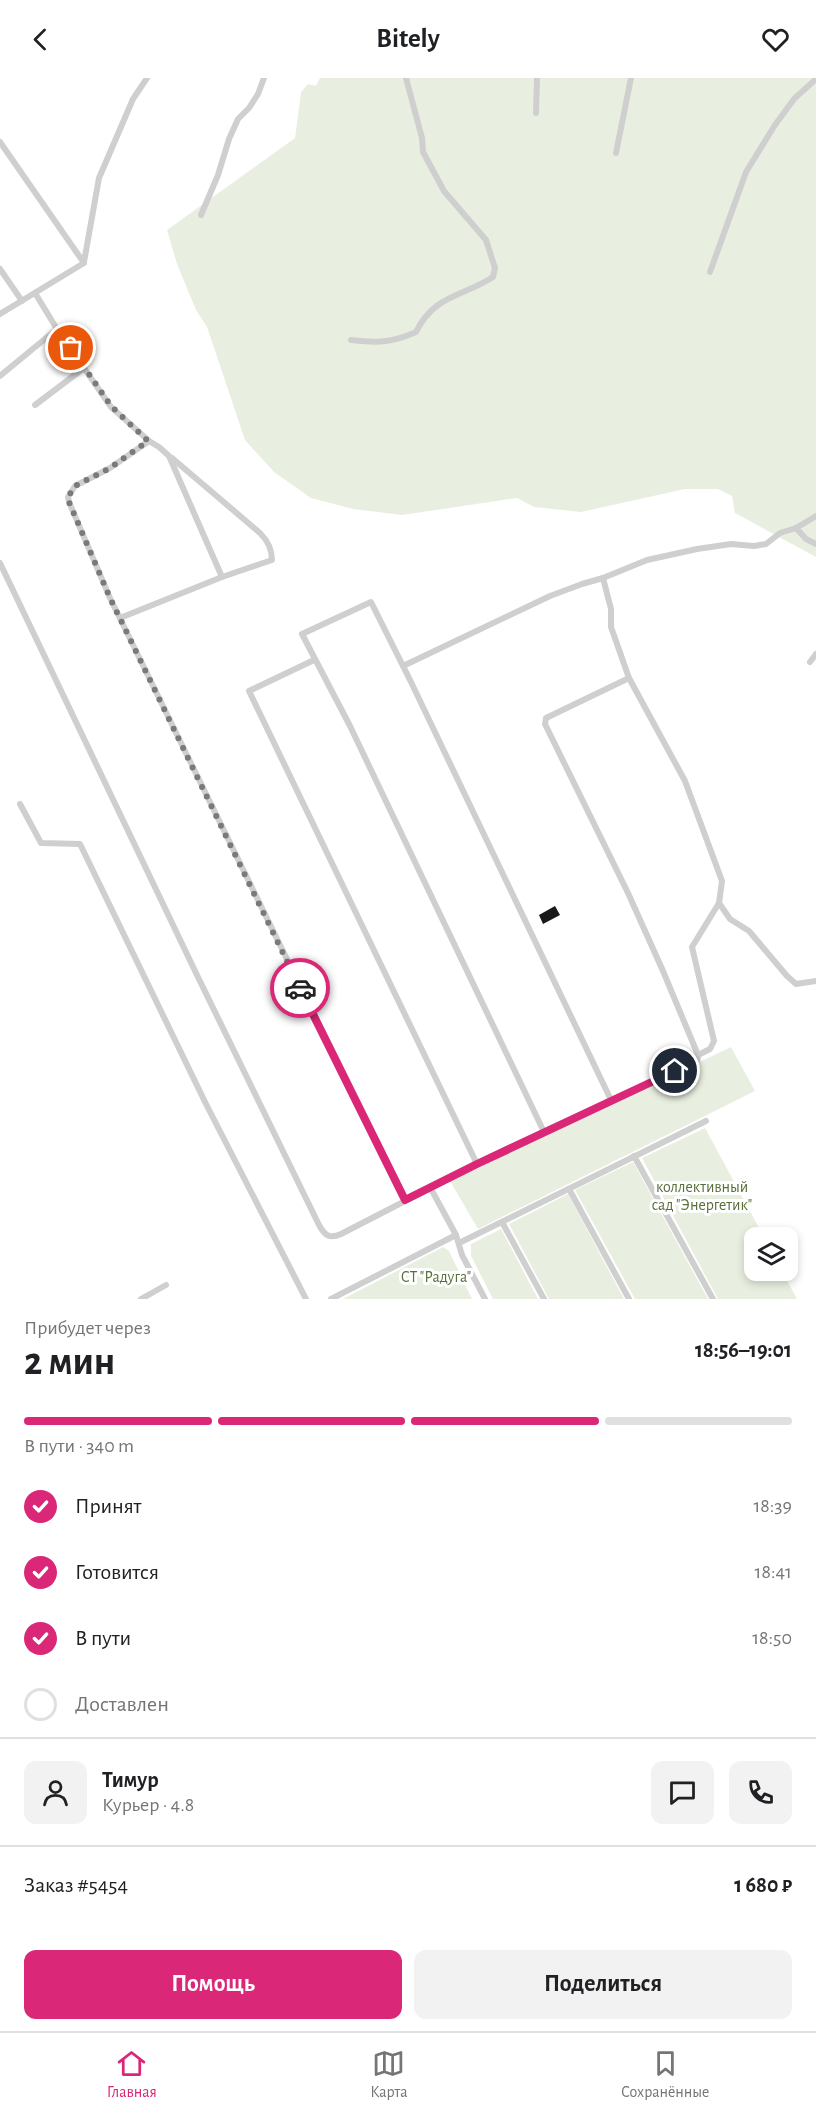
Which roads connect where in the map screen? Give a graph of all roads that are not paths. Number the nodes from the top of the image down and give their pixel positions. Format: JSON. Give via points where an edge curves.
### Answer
{"nodes":[{"id":1,"x":147,"y":78,"type":"edge"},
{"id":2,"x":264,"y":78,"type":"edge"},
{"id":3,"x":406,"y":78,"type":"edge"},
{"id":4,"x":537,"y":78,"type":"edge"},
{"id":5,"x":631,"y":78,"type":"edge"},
{"id":6,"x":816,"y":79,"type":"edge"},
{"id":7,"x":536,"y":113,"type":"dead end"},
{"id":8,"x":0,"y":142,"type":"edge"},
{"id":9,"x":616,"y":153,"type":"dead end"},
{"id":10,"x":201,"y":215,"type":"dead end"},
{"id":11,"x":84,"y":263,"type":"junction"},
{"id":12,"x":0,"y":269,"type":"edge"},
{"id":13,"x":710,"y":272,"type":"dead end"},
{"id":14,"x":35,"y":293,"type":"junction"},
{"id":15,"x":22,"y":301,"type":"junction"},
{"id":16,"x":0,"y":314,"type":"edge"},
{"id":17,"x":57,"y":329,"type":"junction"},
{"id":18,"x":351,"y":340,"type":"dead end"},
{"id":19,"x":84,"y":368,"type":"junction"},
{"id":20,"x":0,"y":376,"type":"edge"},
{"id":21,"x":35,"y":405,"type":"dead end"},
{"id":22,"x":148,"y":441,"type":"junction"},
{"id":23,"x":169,"y":456,"type":"junction"},
{"id":24,"x":816,"y":516,"type":"edge"},
{"id":25,"x":796,"y":528,"type":"junction"},
{"id":26,"x":816,"y":544,"type":"edge"},
{"id":27,"x":0,"y":563,"type":"edge"},
{"id":28,"x":222,"y":577,"type":"junction"},
{"id":29,"x":603,"y":578,"type":"junction"},
{"id":30,"x":120,"y":618,"type":"junction"},
{"id":31,"x":816,"y":654,"type":"edge"},
{"id":32,"x":314,"y":660,"type":"junction"},
{"id":33,"x":810,"y":662,"type":"dead end"},
{"id":34,"x":403,"y":666,"type":"junction"},
{"id":35,"x":629,"y":678,"type":"junction"},
{"id":36,"x":20,"y":804,"type":"dead end"},
{"id":37,"x":719,"y":903,"type":"junction"},
{"id":38,"x":816,"y":981,"type":"edge"},
{"id":39,"x":698,"y":1055,"type":"junction"},
{"id":40,"x":611,"y":1100,"type":"junction"},
{"id":41,"x":706,"y":1121,"type":"dead end"},
{"id":42,"x":544,"y":1132,"type":"junction"},
{"id":43,"x":634,"y":1156,"type":"junction"},
{"id":44,"x":477,"y":1164,"type":"junction"},
{"id":45,"x":430,"y":1187,"type":"junction"},
{"id":46,"x":569,"y":1189,"type":"junction"},
{"id":47,"x":405,"y":1200,"type":"junction"},
{"id":48,"x":502,"y":1222,"type":"junction"},
{"id":49,"x":456,"y":1235,"type":"junction"},
{"id":50,"x":459,"y":1243,"type":"junction"},
{"id":51,"x":166,"y":1285,"type":"dead end"},
{"id":52,"x":141,"y":1299,"type":"edge"},
{"id":53,"x":306,"y":1299,"type":"edge"},
{"id":54,"x":331,"y":1299,"type":"edge"},
{"id":55,"x":485,"y":1299,"type":"edge"},
{"id":56,"x":544,"y":1299,"type":"edge"},
{"id":57,"x":628,"y":1299,"type":"edge"},
{"id":58,"x":713,"y":1299,"type":"edge"}],
"edges":[{"from":1,"to":11,"type":"lane","via":[[133,99],[99,178]]},
{"from":2,"to":10,"type":"lane","via":[[249,108],[238,118]]},
{"from":3,"to":18,"type":"lane","via":[[423,152],[453,204],[486,240],[495,268],[493,277],[469,291],[448,297],[423,318],[416,332],[396,341]]},
{"from":4,"to":7,"type":"lane"},
{"from":5,"to":9,"type":"lane"},
{"from":6,"to":13,"type":"lane","via":[[794,99],[746,171]]},
{"from":8,"to":11,"type":"lane"},
{"from":11,"to":14,"type":"lane"},
{"from":12,"to":15,"type":"lane"},
{"from":14,"to":15,"type":"lane"},
{"from":14,"to":17,"type":"lane"},
{"from":15,"to":16,"type":"lane"},
{"from":17,"to":19,"type":"lane"},
{"from":17,"to":20,"type":"lane"},
{"from":19,"to":21,"type":"lane"},
{"from":19,"to":22,"type":"lane","via":[[111,406]]},
{"from":22,"to":23,"type":"lane"},
{"from":22,"to":30,"type":"lane","via":[[110,468],[75,486],[68,497]]},
{"from":23,"to":28,"type":"lane"},
{"from":23,"to":28,"type":"lane","via":[[260,533],[271,549],[272,560]]},
{"from":24,"to":25,"type":"lane"},
{"from":25,"to":26,"type":"lane"},
{"from":25,"to":29,"type":"lane","via":[[780,533],[766,544],[697,549],[647,560]]},
{"from":27,"to":47,"type":"lane","via":[[322,1231],[333,1238]]},
{"from":28,"to":30,"type":"lane"},
{"from":29,"to":34,"type":"lane","via":[[550,596]]},
{"from":29,"to":35,"type":"lane","via":[[611,627]]},
{"from":30,"to":47,"type":"lane"},
{"from":31,"to":33,"type":"lane"},
{"from":32,"to":34,"type":"lane","via":[[302,634],[371,602]]},
{"from":32,"to":42,"type":"lane","via":[[350,726]]},
{"from":32,"to":44,"type":"lane","via":[[249,691]]},
{"from":34,"to":40,"type":"lane"},
{"from":35,"to":37,"type":"lane","via":[[693,801],[722,880]]},
{"from":35,"to":39,"type":"lane","via":[[546,718],[545,724],[628,893]]},
{"from":36,"to":53,"type":"lane","via":[[41,843],[80,844]]},
{"from":37,"to":38,"type":"lane","via":[[730,919],[749,931],[796,984]]},
{"from":37,"to":39,"type":"lane","via":[[692,947],[714,1041],[710,1049]]},
{"from":39,"to":40,"type":"lane","via":[[697,1061]]},
{"from":40,"to":42,"type":"lane"},
{"from":41,"to":43,"type":"lane"},
{"from":42,"to":44,"type":"lane"},
{"from":43,"to":46,"type":"lane"},
{"from":43,"to":58,"type":"lane"},
{"from":44,"to":45,"type":"lane"},
{"from":45,"to":47,"type":"lane"},
{"from":45,"to":49,"type":"lane"},
{"from":46,"to":48,"type":"lane"},
{"from":46,"to":57,"type":"lane"},
{"from":48,"to":50,"type":"lane"},
{"from":48,"to":56,"type":"lane"},
{"from":49,"to":50,"type":"lane"},
{"from":49,"to":54,"type":"lane"},
{"from":50,"to":55,"type":"lane"},
{"from":51,"to":52,"type":"lane"}]}
